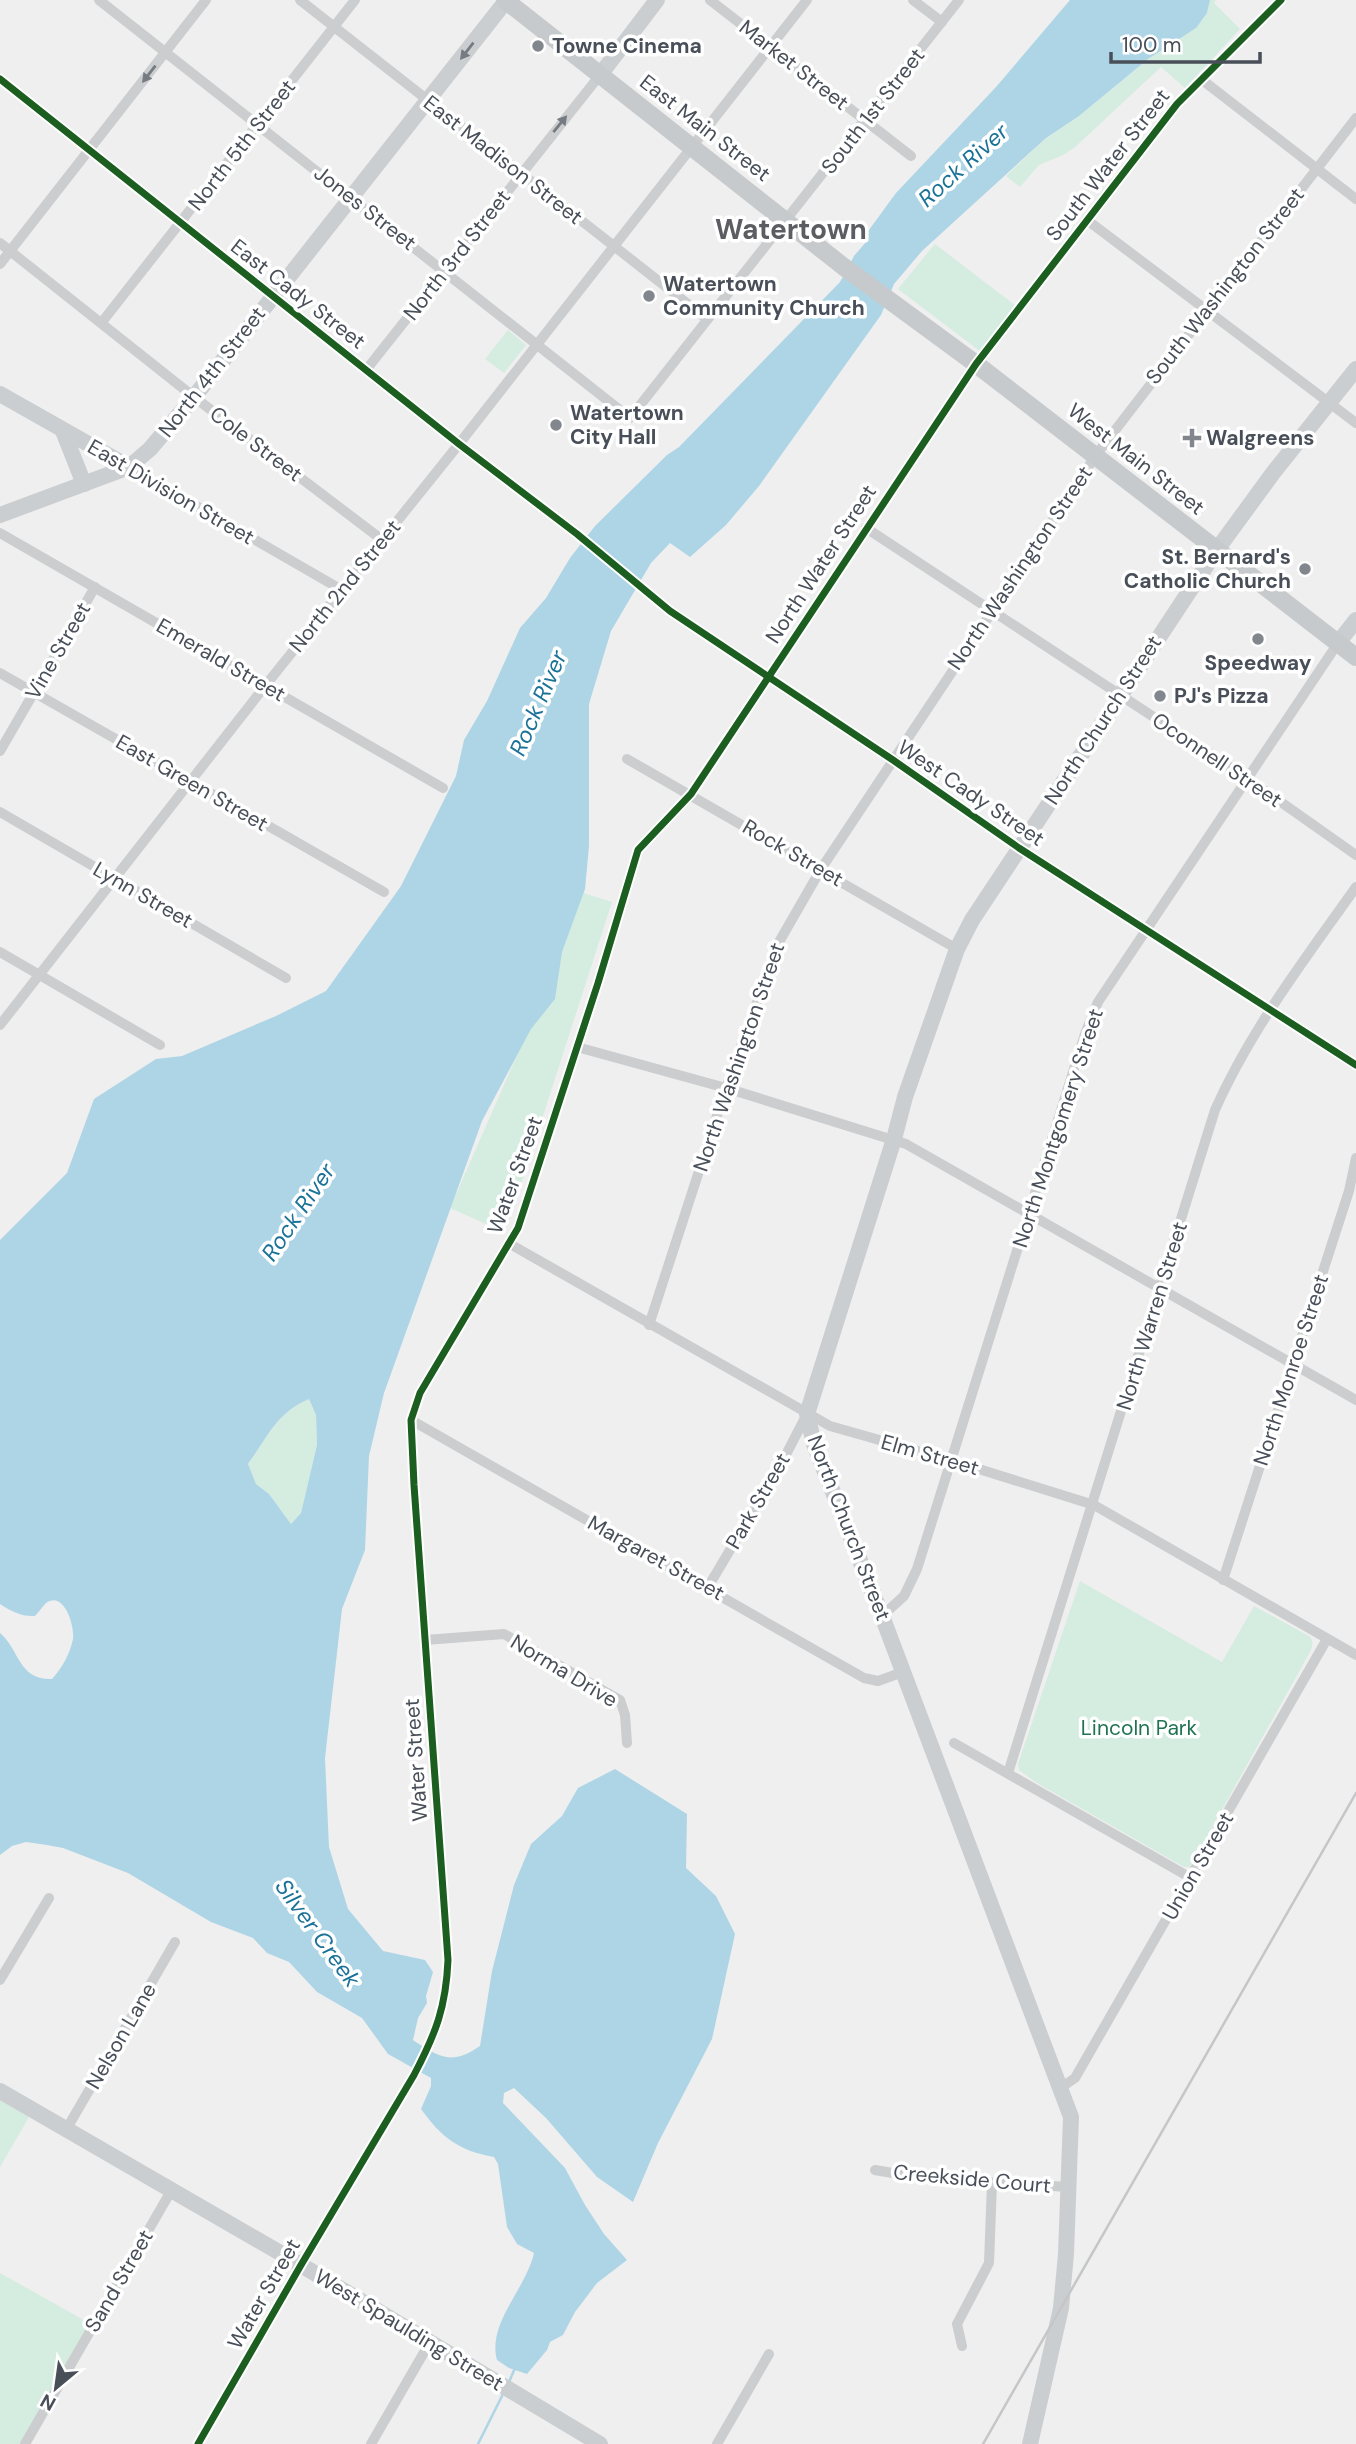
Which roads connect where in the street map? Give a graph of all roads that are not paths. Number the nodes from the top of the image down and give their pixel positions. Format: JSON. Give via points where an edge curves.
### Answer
{"nodes":[{"id":1,"x":99,"y":0,"type":"edge"},
{"id":2,"x":206,"y":0,"type":"edge"},
{"id":3,"x":300,"y":0,"type":"edge"},
{"id":4,"x":355,"y":0,"type":"edge"},
{"id":5,"x":506,"y":0,"type":"edge"},
{"id":6,"x":657,"y":0,"type":"edge"},
{"id":7,"x":710,"y":0,"type":"edge"},
{"id":8,"x":807,"y":0,"type":"edge"},
{"id":9,"x":913,"y":0,"type":"edge"},
{"id":10,"x":959,"y":0,"type":"edge"},
{"id":11,"x":1281,"y":0,"type":"edge"},
{"id":12,"x":942,"y":22,"type":"junction"},
{"id":13,"x":334,"y":26,"type":"junction"},
{"id":14,"x":770,"y":47,"type":"junction"},
{"id":15,"x":166,"y":52,"type":"junction"},
{"id":16,"x":600,"y":75,"type":"junction"},
{"id":17,"x":0,"y":79,"type":"edge"},
{"id":18,"x":1201,"y":79,"type":"junction"},
{"id":19,"x":429,"y":100,"type":"junction"},
{"id":20,"x":1356,"y":118,"type":"edge"},
{"id":21,"x":865,"y":120,"type":"junction"},
{"id":22,"x":258,"y":124,"type":"junction"},
{"id":23,"x":692,"y":147,"type":"junction"},
{"id":24,"x":90,"y":151,"type":"junction"},
{"id":25,"x":911,"y":156,"type":"dead end"},
{"id":26,"x":1316,"y":168,"type":"junction"},
{"id":27,"x":520,"y":174,"type":"junction"},
{"id":28,"x":351,"y":197,"type":"junction"},
{"id":29,"x":1356,"y":198,"type":"edge"},
{"id":30,"x":1087,"y":220,"type":"junction"},
{"id":31,"x":787,"y":222,"type":"junction"},
{"id":32,"x":180,"y":223,"type":"junction"},
{"id":33,"x":0,"y":243,"type":"edge"},
{"id":34,"x":613,"y":246,"type":"junction"},
{"id":35,"x":11,"y":251,"type":"junction"},
{"id":36,"x":0,"y":264,"type":"edge"},
{"id":37,"x":445,"y":272,"type":"junction"},
{"id":38,"x":272,"y":296,"type":"junction"},
{"id":39,"x":887,"y":299,"type":"joint"},
{"id":40,"x":1206,"y":310,"type":"junction"},
{"id":41,"x":707,"y":319,"type":"junction"},
{"id":42,"x":102,"y":322,"type":"junction"},
{"id":43,"x":538,"y":345,"type":"junction"},
{"id":44,"x":976,"y":364,"type":"junction"},
{"id":45,"x":1356,"y":369,"type":"edge"},
{"id":46,"x":366,"y":370,"type":"junction"},
{"id":47,"x":0,"y":394,"type":"edge"},
{"id":48,"x":194,"y":397,"type":"junction"},
{"id":49,"x":1329,"y":403,"type":"junction"},
{"id":50,"x":630,"y":418,"type":"joint"},
{"id":51,"x":1356,"y":423,"type":"edge"},
{"id":52,"x":63,"y":431,"type":"junction"},
{"id":53,"x":459,"y":444,"type":"junction"},
{"id":54,"x":1096,"y":456,"type":"junction"},
{"id":55,"x":129,"y":467,"type":"junction"},
{"id":56,"x":84,"y":484,"type":"junction"},
{"id":57,"x":0,"y":515,"type":"edge"},
{"id":58,"x":866,"y":528,"type":"junction"},
{"id":59,"x":0,"y":533,"type":"edge"},
{"id":60,"x":577,"y":534,"type":"joint"},
{"id":61,"x":381,"y":540,"type":"junction"},
{"id":62,"x":1216,"y":551,"type":"junction"},
{"id":63,"x":95,"y":587,"type":"junction"},
{"id":64,"x":342,"y":590,"type":"junction"},
{"id":65,"x":992,"y":611,"type":"junction"},
{"id":66,"x":1356,"y":620,"type":"edge"},
{"id":67,"x":1338,"y":643,"type":"junction"},
{"id":68,"x":1356,"y":657,"type":"edge"},
{"id":69,"x":0,"y":673,"type":"edge"},
{"id":70,"x":768,"y":678,"type":"junction"},
{"id":71,"x":265,"y":686,"type":"junction"},
{"id":72,"x":33,"y":692,"type":"junction"},
{"id":73,"x":1120,"y":695,"type":"junction"},
{"id":74,"x":0,"y":751,"type":"edge"},
{"id":75,"x":627,"y":759,"type":"dead end"},
{"id":76,"x":893,"y":760,"type":"junction"},
{"id":77,"x":1248,"y":779,"type":"junction"},
{"id":78,"x":190,"y":782,"type":"junction"},
{"id":79,"x":443,"y":788,"type":"dead end"},
{"id":80,"x":691,"y":794,"type":"junction"},
{"id":81,"x":0,"y":812,"type":"edge"},
{"id":82,"x":1019,"y":848,"type":"junction"},
{"id":83,"x":1356,"y":855,"type":"edge"},
{"id":84,"x":821,"y":869,"type":"junction"},
{"id":85,"x":114,"y":879,"type":"junction"},
{"id":86,"x":1356,"y":887,"type":"edge"},
{"id":87,"x":384,"y":892,"type":"dead end"},
{"id":88,"x":1148,"y":931,"type":"junction"},
{"id":89,"x":957,"y":949,"type":"junction"},
{"id":90,"x":0,"y":952,"type":"edge"},
{"id":91,"x":40,"y":975,"type":"junction"},
{"id":92,"x":286,"y":978,"type":"dead end"},
{"id":93,"x":1271,"y":1008,"type":"junction"},
{"id":94,"x":0,"y":1025,"type":"edge"},
{"id":95,"x":160,"y":1045,"type":"dead end"},
{"id":96,"x":577,"y":1047,"type":"junction"},
{"id":97,"x":1356,"y":1065,"type":"edge"},
{"id":98,"x":726,"y":1088,"type":"junction"},
{"id":99,"x":894,"y":1139,"type":"junction"},
{"id":100,"x":1356,"y":1158,"type":"edge"},
{"id":101,"x":1029,"y":1214,"type":"junction"},
{"id":102,"x":510,"y":1244,"type":"junction"},
{"id":103,"x":1161,"y":1289,"type":"junction"},
{"id":104,"x":649,"y":1325,"type":"junction"},
{"id":105,"x":1292,"y":1364,"type":"junction"},
{"id":106,"x":1356,"y":1400,"type":"edge"},
{"id":107,"x":807,"y":1413,"type":"junction"},
{"id":108,"x":411,"y":1420,"type":"junction"},
{"id":109,"x":950,"y":1460,"type":"junction"},
{"id":110,"x":1094,"y":1505,"type":"junction"},
{"id":111,"x":1223,"y":1580,"type":"junction"},
{"id":112,"x":708,"y":1587,"type":"junction"},
{"id":113,"x":883,"y":1616,"type":"junction"},
{"id":114,"x":1327,"y":1639,"type":"junction"},
{"id":115,"x":425,"y":1640,"type":"junction"},
{"id":116,"x":1355,"y":1650,"type":"edge"},
{"id":117,"x":903,"y":1672,"type":"junction"},
{"id":118,"x":954,"y":1743,"type":"dead end"},
{"id":119,"x":627,"y":1744,"type":"dead end"},
{"id":120,"x":1009,"y":1773,"type":"junction"},
{"id":121,"x":1191,"y":1878,"type":"junction"},
{"id":122,"x":49,"y":1898,"type":"dead end"},
{"id":123,"x":175,"y":1942,"type":"dead end"},
{"id":124,"x":0,"y":1980,"type":"edge"},
{"id":125,"x":1062,"y":2087,"type":"junction"},
{"id":126,"x":0,"y":2091,"type":"edge"},
{"id":127,"x":66,"y":2130,"type":"junction"},
{"id":128,"x":875,"y":2170,"type":"dead end"},
{"id":129,"x":992,"y":2183,"type":"junction"},
{"id":130,"x":1068,"y":2187,"type":"junction"},
{"id":131,"x":170,"y":2191,"type":"junction"},
{"id":132,"x":301,"y":2265,"type":"junction"},
{"id":133,"x":430,"y":2342,"type":"junction"},
{"id":134,"x":962,"y":2346,"type":"dead end"},
{"id":135,"x":769,"y":2354,"type":"dead end"},
{"id":136,"x":593,"y":2442,"type":"edge"},
{"id":137,"x":25,"y":2444,"type":"edge"},
{"id":138,"x":198,"y":2444,"type":"edge"},
{"id":139,"x":371,"y":2444,"type":"edge"},
{"id":140,"x":717,"y":2444,"type":"edge"},
{"id":141,"x":1030,"y":2444,"type":"edge"}],
"edges":[{"from":1,"to":15,"type":"street","name":"Jones Street"},
{"from":2,"to":15,"type":"street"},
{"from":3,"to":13,"type":"street","name":"East Madison Street"},
{"from":4,"to":13,"type":"street","name":"North 5th Street"},
{"from":5,"to":16,"type":"main road","name":"East Main Street"},
{"from":5,"to":19,"type":"main road","name":"North 4th Street","one_way":true},
{"from":6,"to":16,"type":"main road"},
{"from":7,"to":14,"type":"street","name":"Market Street"},
{"from":8,"to":14,"type":"street","name":"North 2nd Street"},
{"from":9,"to":12,"type":"street"},
{"from":10,"to":12,"type":"street","name":"South 1st Street"},
{"from":11,"to":18,"type":"street","name":"South Water Street"},
{"from":12,"to":21,"type":"street","name":"South 1st Street"},
{"from":13,"to":19,"type":"street","name":"East Madison Street"},
{"from":13,"to":22,"type":"street","name":"North 5th Street"},
{"from":14,"to":21,"type":"street","name":"Market Street"},
{"from":14,"to":23,"type":"street","name":"North 2nd Street"},
{"from":15,"to":22,"type":"street","name":"Jones Street"},
{"from":15,"to":24,"type":"street","one_way":true},
{"from":16,"to":23,"type":"main road","name":"East Main Street"},
{"from":27,"to":16,"type":"street","name":"North 3rd Street","one_way":true},
{"from":17,"to":24,"type":"street","name":"East Cady Street"},
{"from":18,"to":26,"type":"street"},
{"from":18,"to":30,"type":"street","name":"South Water Street"},
{"from":19,"to":27,"type":"street","name":"East Madison Street"},
{"from":19,"to":28,"type":"main road","name":"North 4th Street"},
{"from":20,"to":26,"type":"street","name":"South Washington Street"},
{"from":21,"to":25,"type":"street","name":"Market Street"},
{"from":21,"to":31,"type":"street","name":"South 1st Street"},
{"from":22,"to":28,"type":"street","name":"Jones Street"},
{"from":22,"to":32,"type":"street","name":"North 5th Street"},
{"from":23,"to":31,"type":"main road","name":"East Main Street"},
{"from":23,"to":34,"type":"street","name":"North 2nd Street"},
{"from":24,"to":32,"type":"street","name":"East Cady Street"},
{"from":24,"to":35,"type":"street"},
{"from":26,"to":29,"type":"street"},
{"from":26,"to":40,"type":"street","name":"South Washington Street"},
{"from":27,"to":34,"type":"street","name":"East Madison Street"},
{"from":27,"to":37,"type":"street","name":"North 3rd Street"},
{"from":28,"to":37,"type":"street","name":"Jones Street"},
{"from":28,"to":38,"type":"main road","name":"North 4th Street"},
{"from":30,"to":40,"type":"street"},
{"from":30,"to":44,"type":"street","name":"South Water Street"},
{"from":31,"to":39,"type":"main road","name":"East Main Street"},
{"from":31,"to":41,"type":"street","name":"South 1st Street"},
{"from":32,"to":38,"type":"street","name":"East Cady Street"},
{"from":32,"to":42,"type":"street","name":"North 5th Street"},
{"from":33,"to":35,"type":"street","name":"Cole Street"},
{"from":34,"to":41,"type":"street","name":"East Madison Street"},
{"from":34,"to":43,"type":"street","name":"North 2nd Street"},
{"from":35,"to":36,"type":"street"},
{"from":35,"to":42,"type":"street","name":"Cole Street"},
{"from":37,"to":43,"type":"street","name":"Jones Street"},
{"from":37,"to":46,"type":"street","name":"North 3rd Street"},
{"from":38,"to":46,"type":"street","name":"East Cady Street"},
{"from":38,"to":48,"type":"main road","name":"North 4th Street"},
{"from":39,"to":44,"type":"main road","name":"West Main Street"},
{"from":40,"to":49,"type":"street"},
{"from":40,"to":54,"type":"street","name":"South Washington Street"},
{"from":41,"to":50,"type":"street","name":"South 1st Street"},
{"from":42,"to":48,"type":"street","name":"Cole Street"},
{"from":43,"to":50,"type":"street","name":"Jones Street"},
{"from":43,"to":53,"type":"street","name":"North 2nd Street"},
{"from":44,"to":54,"type":"main road","name":"West Main Street"},
{"from":44,"to":58,"type":"street","name":"North Water Street"},
{"from":45,"to":49,"type":"main road","name":"North Church Street"},
{"from":46,"to":53,"type":"street","name":"East Cady Street"},
{"from":47,"to":52,"type":"main road","name":"East Division Street"},
{"from":48,"to":55,"type":"main road","name":"North 4th Street"},
{"from":48,"to":61,"type":"street","name":"Cole Street"},
{"from":49,"to":51,"type":"street"},
{"from":49,"to":62,"type":"main road","name":"North Church Street"},
{"from":52,"to":55,"type":"main road","name":"East Division Street"},
{"from":52,"to":56,"type":"main road"},
{"from":53,"to":60,"type":"street","name":"East Cady Street"},
{"from":53,"to":61,"type":"street","name":"North 2nd Street"},
{"from":54,"to":62,"type":"main road","name":"West Main Street"},
{"from":54,"to":65,"type":"street","name":"North Washington Street"},
{"from":55,"to":56,"type":"main road","name":"North 4th Street"},
{"from":55,"to":64,"type":"street","name":"East Division Street"},
{"from":56,"to":57,"type":"main road","name":"North 4th Street"},
{"from":58,"to":65,"type":"street","name":"Oconnell Street"},
{"from":58,"to":70,"type":"street","name":"North Water Street"},
{"from":59,"to":63,"type":"street","name":"Emerald Street"},
{"from":60,"to":70,"type":"street","name":"West Cady Street","via":[[670,611]]},
{"from":61,"to":64,"type":"street","name":"North 2nd Street"},
{"from":62,"to":67,"type":"main road","name":"West Main Street"},
{"from":62,"to":73,"type":"main road","name":"North Church Street"},
{"from":63,"to":71,"type":"street","name":"Emerald Street"},
{"from":63,"to":72,"type":"street","name":"Vine Street"},
{"from":64,"to":71,"type":"street","name":"North 2nd Street"},
{"from":65,"to":73,"type":"street","name":"Oconnell Street"},
{"from":65,"to":76,"type":"street","name":"North Washington Street"},
{"from":66,"to":67,"type":"main road"},
{"from":67,"to":68,"type":"main road","name":"West Main Street"},
{"from":67,"to":77,"type":"street","name":"North Montgomery Street"},
{"from":69,"to":72,"type":"street","name":"East Green Street"},
{"from":70,"to":76,"type":"street","name":"West Cady Street"},
{"from":70,"to":80,"type":"street","name":"North Water Street"},
{"from":71,"to":78,"type":"street","name":"North 2nd Street"},
{"from":71,"to":79,"type":"street","name":"Emerald Street"},
{"from":72,"to":74,"type":"street","name":"Vine Street"},
{"from":72,"to":78,"type":"street","name":"East Green Street"},
{"from":73,"to":77,"type":"street","name":"Oconnell Street"},
{"from":73,"to":82,"type":"main road","name":"North Church Street"},
{"from":75,"to":80,"type":"street","name":"Rock Street"},
{"from":76,"to":82,"type":"street","name":"West Cady Street"},
{"from":76,"to":84,"type":"street","name":"North Washington Street"},
{"from":77,"to":83,"type":"street","name":"Oconnell Street"},
{"from":77,"to":88,"type":"street","name":"North Montgomery Street"},
{"from":78,"to":85,"type":"street","name":"North 2nd Street"},
{"from":78,"to":87,"type":"street","name":"East Green Street"},
{"from":80,"to":84,"type":"street","name":"Rock Street"},
{"from":80,"to":96,"type":"street","name":"North Water Street","via":[[638,850]]},
{"from":81,"to":85,"type":"street","name":"Lynn Street"},
{"from":82,"to":88,"type":"street","name":"West Cady Street"},
{"from":82,"to":89,"type":"main road","name":"North Church Street"},
{"from":84,"to":89,"type":"street","name":"Rock Street"},
{"from":84,"to":98,"type":"street","name":"North Washington Street","via":[[779,942]]},
{"from":85,"to":91,"type":"street","name":"North 2nd Street"},
{"from":85,"to":92,"type":"street","name":"Lynn Street"},
{"from":86,"to":93,"type":"street","name":"North Warren Street"},
{"from":88,"to":93,"type":"street","name":"West Cady Street"},
{"from":88,"to":101,"type":"street","name":"North Montgomery Street","via":[[1095,1010]]},
{"from":89,"to":99,"type":"main road","name":"North Church Street"},
{"from":90,"to":91,"type":"street"},
{"from":91,"to":94,"type":"street","name":"North 2nd Street"},
{"from":91,"to":95,"type":"street"},
{"from":93,"to":97,"type":"street","name":"West Cady Street"},
{"from":93,"to":103,"type":"street","name":"North Warren Street","via":[[1230,1076],[1216,1110]]},
{"from":96,"to":98,"type":"street"},
{"from":96,"to":102,"type":"street","name":"Water Street"},
{"from":98,"to":99,"type":"street"},
{"from":98,"to":104,"type":"street","name":"North Washington Street"},
{"from":99,"to":101,"type":"street"},
{"from":99,"to":107,"type":"main road","name":"North Church Street"},
{"from":100,"to":105,"type":"street","name":"North Monroe Street"},
{"from":101,"to":103,"type":"street"},
{"from":101,"to":109,"type":"street","name":"North Montgomery Street"},
{"from":102,"to":104,"type":"street","name":"Elm Street"},
{"from":102,"to":108,"type":"street","name":"Water Street","via":[[420,1393]]},
{"from":103,"to":105,"type":"street"},
{"from":103,"to":110,"type":"street","name":"North Warren Street"},
{"from":104,"to":107,"type":"street","name":"Elm Street"},
{"from":105,"to":106,"type":"street"},
{"from":105,"to":111,"type":"street","name":"North Monroe Street"},
{"from":107,"to":109,"type":"street","name":"Elm Street","via":[[830,1426]]},
{"from":107,"to":112,"type":"street","name":"Park Street"},
{"from":107,"to":113,"type":"main road","name":"North Church Street","via":[[814,1444]]},
{"from":108,"to":112,"type":"street","name":"Margaret Street"},
{"from":108,"to":115,"type":"street","name":"Water Street"},
{"from":109,"to":110,"type":"street","name":"Elm Street"},
{"from":109,"to":113,"type":"street","name":"North Montgomery Street","via":[[912,1581]]},
{"from":110,"to":111,"type":"street","name":"Elm Street"},
{"from":110,"to":120,"type":"street","name":"North Warren Street"},
{"from":111,"to":114,"type":"street","name":"Elm Street"},
{"from":112,"to":117,"type":"street","name":"Margaret Street","via":[[864,1678],[878,1681]]},
{"from":113,"to":117,"type":"main road","name":"North Church Street"},
{"from":114,"to":116,"type":"street","name":"Elm Street"},
{"from":114,"to":121,"type":"street","name":"Union Street"},
{"from":115,"to":119,"type":"street","name":"Norma Drive","via":[[504,1634],[620,1700]]},
{"from":115,"to":132,"type":"street","name":"Water Street","via":[[448,1959],[441,2017],[414,2075]]},
{"from":117,"to":125,"type":"main road","name":"North Church Street"},
{"from":118,"to":120,"type":"street"},
{"from":120,"to":121,"type":"street"},
{"from":121,"to":125,"type":"street","name":"Union Street","via":[[1075,2078]]},
{"from":122,"to":124,"type":"street"},
{"from":123,"to":127,"type":"street","name":"Nelson Lane"},
{"from":125,"to":130,"type":"main road","name":"North Church Street","via":[[1071,2117]]},
{"from":126,"to":127,"type":"main road","name":"West Spaulding Street"},
{"from":127,"to":131,"type":"main road","name":"West Spaulding Street"},
{"from":128,"to":129,"type":"street","name":"Creekside Court"},
{"from":129,"to":130,"type":"street","name":"Creekside Court"},
{"from":129,"to":134,"type":"street","via":[[989,2263],[957,2324]]},
{"from":130,"to":141,"type":"main road","name":"North Church Street","via":[[1061,2308]]},
{"from":131,"to":132,"type":"main road","name":"West Spaulding Street"},
{"from":131,"to":137,"type":"street","name":"Sand Street"},
{"from":132,"to":133,"type":"main road","name":"West Spaulding Street"},
{"from":132,"to":138,"type":"street","name":"Water Street"},
{"from":133,"to":136,"type":"main road","name":"West Spaulding Street"},
{"from":133,"to":139,"type":"street"},
{"from":135,"to":140,"type":"street"}]}
